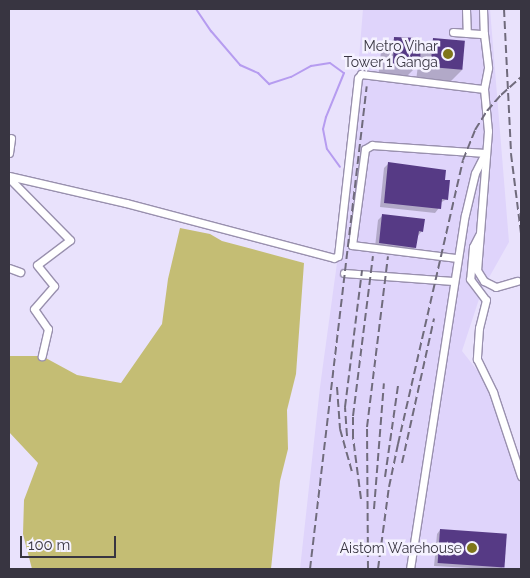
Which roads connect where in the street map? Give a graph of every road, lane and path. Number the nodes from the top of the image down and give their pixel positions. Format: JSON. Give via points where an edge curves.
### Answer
{"nodes":[{"id":1,"x":466,"y":9,"type":"edge"},
{"id":2,"x":483,"y":9,"type":"edge"},
{"id":3,"x":453,"y":32,"type":"dead end"},
{"id":4,"x":467,"y":33,"type":"junction"},
{"id":5,"x":484,"y":34,"type":"junction"},
{"id":6,"x":484,"y":90,"type":"junction"},
{"id":7,"x":11,"y":138,"type":"dead end"},
{"id":8,"x":9,"y":153,"type":"edge"},
{"id":9,"x":485,"y":153,"type":"junction"},
{"id":10,"x":9,"y":177,"type":"edge"},
{"id":11,"x":482,"y":228,"type":"junction"},
{"id":12,"x":457,"y":258,"type":"junction"},
{"id":13,"x":9,"y":268,"type":"edge"},
{"id":14,"x":20,"y":272,"type":"dead end"},
{"id":15,"x":344,"y":273,"type":"dead end"},
{"id":16,"x":453,"y":281,"type":"junction"},
{"id":17,"x":517,"y":282,"type":"dead end"},
{"id":18,"x":42,"y":356,"type":"dead end"},
{"id":19,"x":521,"y":476,"type":"edge"},
{"id":20,"x":410,"y":569,"type":"edge"}],
"edges":[{"from":1,"to":4,"type":"street"},
{"from":2,"to":5,"type":"street"},
{"from":3,"to":4,"type":"street"},
{"from":4,"to":5,"type":"street"},
{"from":5,"to":6,"type":"street","via":[[488,68]]},
{"from":6,"to":9,"type":"street","via":[[488,130]]},
{"from":6,"to":10,"type":"street","via":[[361,74],[338,256],[334,258],[126,203]]},
{"from":7,"to":8,"type":"street"},
{"from":9,"to":11,"type":"street"},
{"from":9,"to":12,"type":"street","via":[[476,173]]},
{"from":9,"to":12,"type":"street","via":[[372,145],[365,149],[352,245]]},
{"from":10,"to":18,"type":"street","via":[[70,240],[37,265],[54,286],[34,309],[48,329]]},
{"from":11,"to":17,"type":"street","via":[[477,270],[480,276],[496,287]]},
{"from":11,"to":19,"type":"street","via":[[473,247],[470,267],[470,279],[486,300],[477,336],[477,360],[494,392]]},
{"from":12,"to":16,"type":"street"},
{"from":13,"to":14,"type":"street"},
{"from":15,"to":16,"type":"street"},
{"from":16,"to":20,"type":"street"}]}
